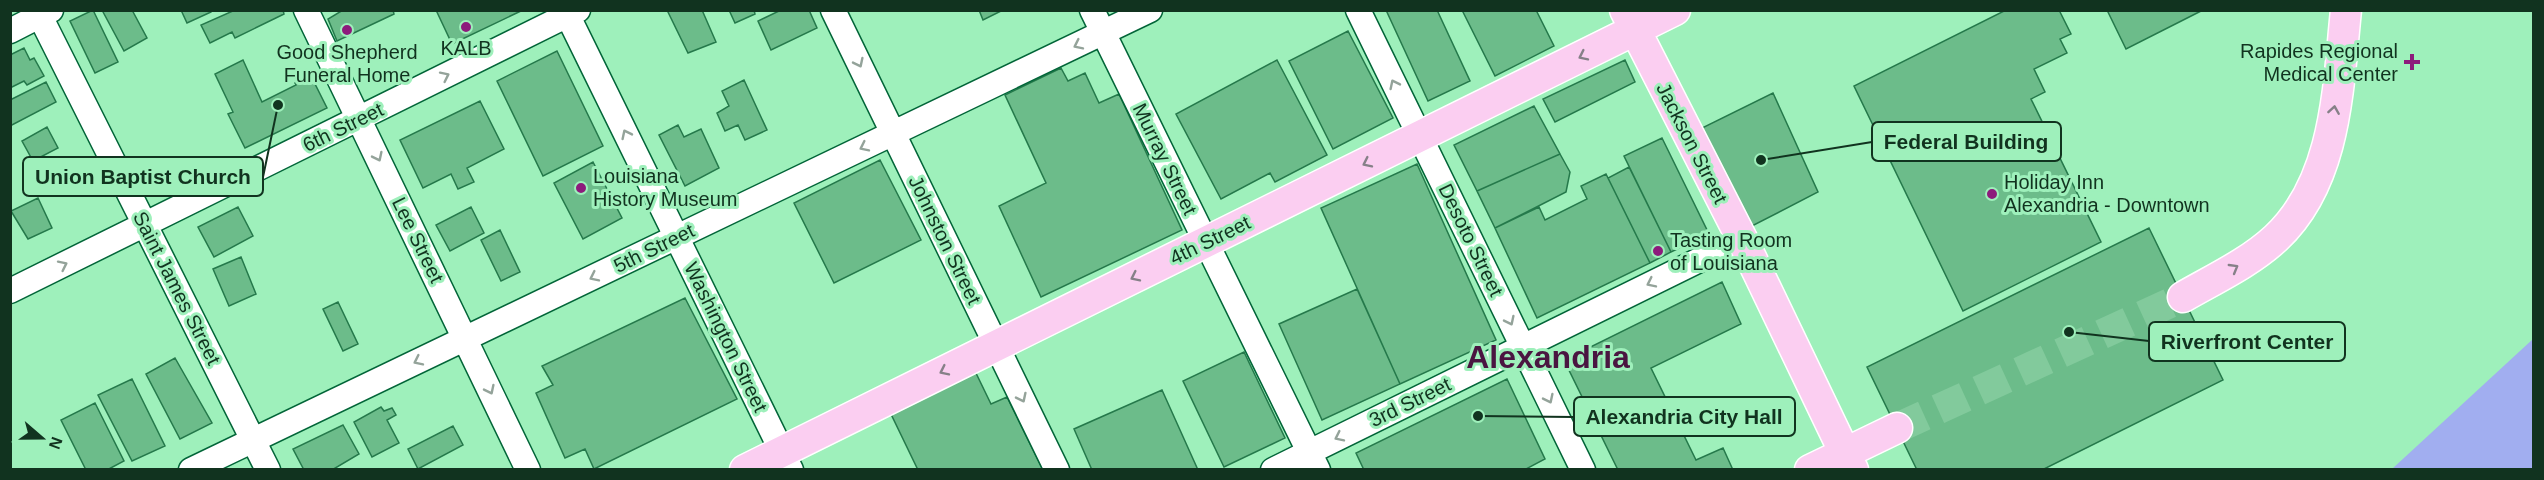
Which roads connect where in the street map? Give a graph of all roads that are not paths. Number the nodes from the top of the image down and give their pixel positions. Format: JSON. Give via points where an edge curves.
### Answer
{"nodes":[{"id":1,"x":306,"y":10,"type":"edge"},
{"id":2,"x":833,"y":10,"type":"edge"},
{"id":3,"x":1092,"y":10,"type":"edge"},
{"id":4,"x":1150,"y":10,"type":"edge"},
{"id":5,"x":1358,"y":10,"type":"edge"},
{"id":6,"x":1676,"y":10,"type":"edge"},
{"id":7,"x":2346,"y":10,"type":"edge"},
{"id":8,"x":43,"y":12,"type":"edge"},
{"id":9,"x":570,"y":12,"type":"edge"},
{"id":10,"x":1630,"y":20,"type":"edge"},
{"id":11,"x":10,"y":31,"type":"edge"},
{"id":12,"x":1103,"y":33,"type":"junction"},
{"id":13,"x":359,"y":118,"type":"junction"},
{"id":14,"x":893,"y":133,"type":"junction"},
{"id":15,"x":1420,"y":137,"type":"junction"},
{"id":16,"x":145,"y":225,"type":"junction"},
{"id":17,"x":677,"y":237,"type":"junction"},
{"id":18,"x":1742,"y":239,"type":"junction"},
{"id":19,"x":1206,"y":242,"type":"junction"},
{"id":20,"x":10,"y":291,"type":"edge"},
{"id":21,"x":2183,"y":297,"type":"tunnel mouth"},
{"id":22,"x":465,"y":338,"type":"junction"},
{"id":23,"x":997,"y":345,"type":"junction"},
{"id":24,"x":1523,"y":346,"type":"junction"},
{"id":25,"x":1897,"y":428,"type":"tunnel mouth"},
{"id":26,"x":253,"y":440,"type":"junction"},
{"id":27,"x":787,"y":460,"type":"edge"},
{"id":28,"x":1314,"y":461,"type":"edge"},
{"id":29,"x":1849,"y":461,"type":"edge"},
{"id":30,"x":191,"y":470,"type":"edge"},
{"id":31,"x":268,"y":470,"type":"edge"},
{"id":32,"x":528,"y":470,"type":"edge"},
{"id":33,"x":745,"y":470,"type":"edge"},
{"id":34,"x":1057,"y":470,"type":"edge"},
{"id":35,"x":1273,"y":470,"type":"edge"},
{"id":36,"x":1583,"y":470,"type":"edge"},
{"id":37,"x":1810,"y":470,"type":"edge"}],
"edges":[{"from":1,"to":13,"type":"street","name":"Lee Street"},
{"from":2,"to":14,"type":"street","name":"Johnston Street","one_way":true},
{"from":3,"to":12,"type":"street","name":"Murray Street"},
{"from":4,"to":12,"type":"street","name":"5th Street"},
{"from":15,"to":5,"type":"street","name":"Desoto Street","one_way":true},
{"from":6,"to":10,"type":"main road","name":"4th Street"},
{"from":21,"to":7,"type":"main road","one_way":true,"via":[[2242,264],[2276,238],[2297,214],[2313,186],[2331,132]]},
{"from":8,"to":11,"type":"street"},
{"from":8,"to":16,"type":"street","name":"Saint James Street"},
{"from":13,"to":9,"type":"street","name":"6th Street","one_way":true},
{"from":17,"to":9,"type":"street","name":"Washington Street","one_way":true},
{"from":10,"to":15,"type":"main road","name":"4th Street","one_way":true},
{"from":10,"to":18,"type":"main road","name":"Jackson Street"},
{"from":12,"to":14,"type":"street","name":"5th Street","one_way":true},
{"from":12,"to":19,"type":"street","name":"Murray Street"},
{"from":13,"to":16,"type":"street","name":"6th Street"},
{"from":13,"to":22,"type":"street","name":"Lee Street","one_way":true},
{"from":14,"to":17,"type":"street","name":"5th Street","one_way":true},
{"from":14,"to":23,"type":"street","name":"Johnston Street"},
{"from":15,"to":19,"type":"main road","name":"4th Street","one_way":true},
{"from":15,"to":24,"type":"street","name":"Desoto Street","one_way":true},
{"from":20,"to":16,"type":"street","name":"6th Street","one_way":true},
{"from":16,"to":26,"type":"street","name":"Saint James Street"},
{"from":17,"to":22,"type":"street","name":"5th Street","one_way":true},
{"from":17,"to":27,"type":"street","name":"Washington Street"},
{"from":18,"to":24,"type":"street","name":"3rd Street","one_way":true},
{"from":18,"to":29,"type":"main road","name":"Jackson Street"},
{"from":19,"to":23,"type":"main road","name":"4th Street","one_way":true},
{"from":19,"to":28,"type":"street","name":"Murray Street"},
{"from":22,"to":26,"type":"street","name":"5th Street","one_way":true},
{"from":22,"to":32,"type":"street","name":"Lee Street","one_way":true},
{"from":23,"to":27,"type":"main road","name":"4th Street","one_way":true},
{"from":23,"to":34,"type":"street","name":"Johnston Street","one_way":true},
{"from":24,"to":28,"type":"street","name":"3rd Street","one_way":true},
{"from":24,"to":36,"type":"street","name":"Desoto Street","one_way":true},
{"from":25,"to":29,"type":"main road"},
{"from":26,"to":30,"type":"street","name":"5th Street"},
{"from":26,"to":31,"type":"street","name":"Saint James Street"},
{"from":27,"to":33,"type":"main road","name":"4th Street"},
{"from":28,"to":35,"type":"street","name":"3rd Street"},
{"from":29,"to":37,"type":"main road"}]}
